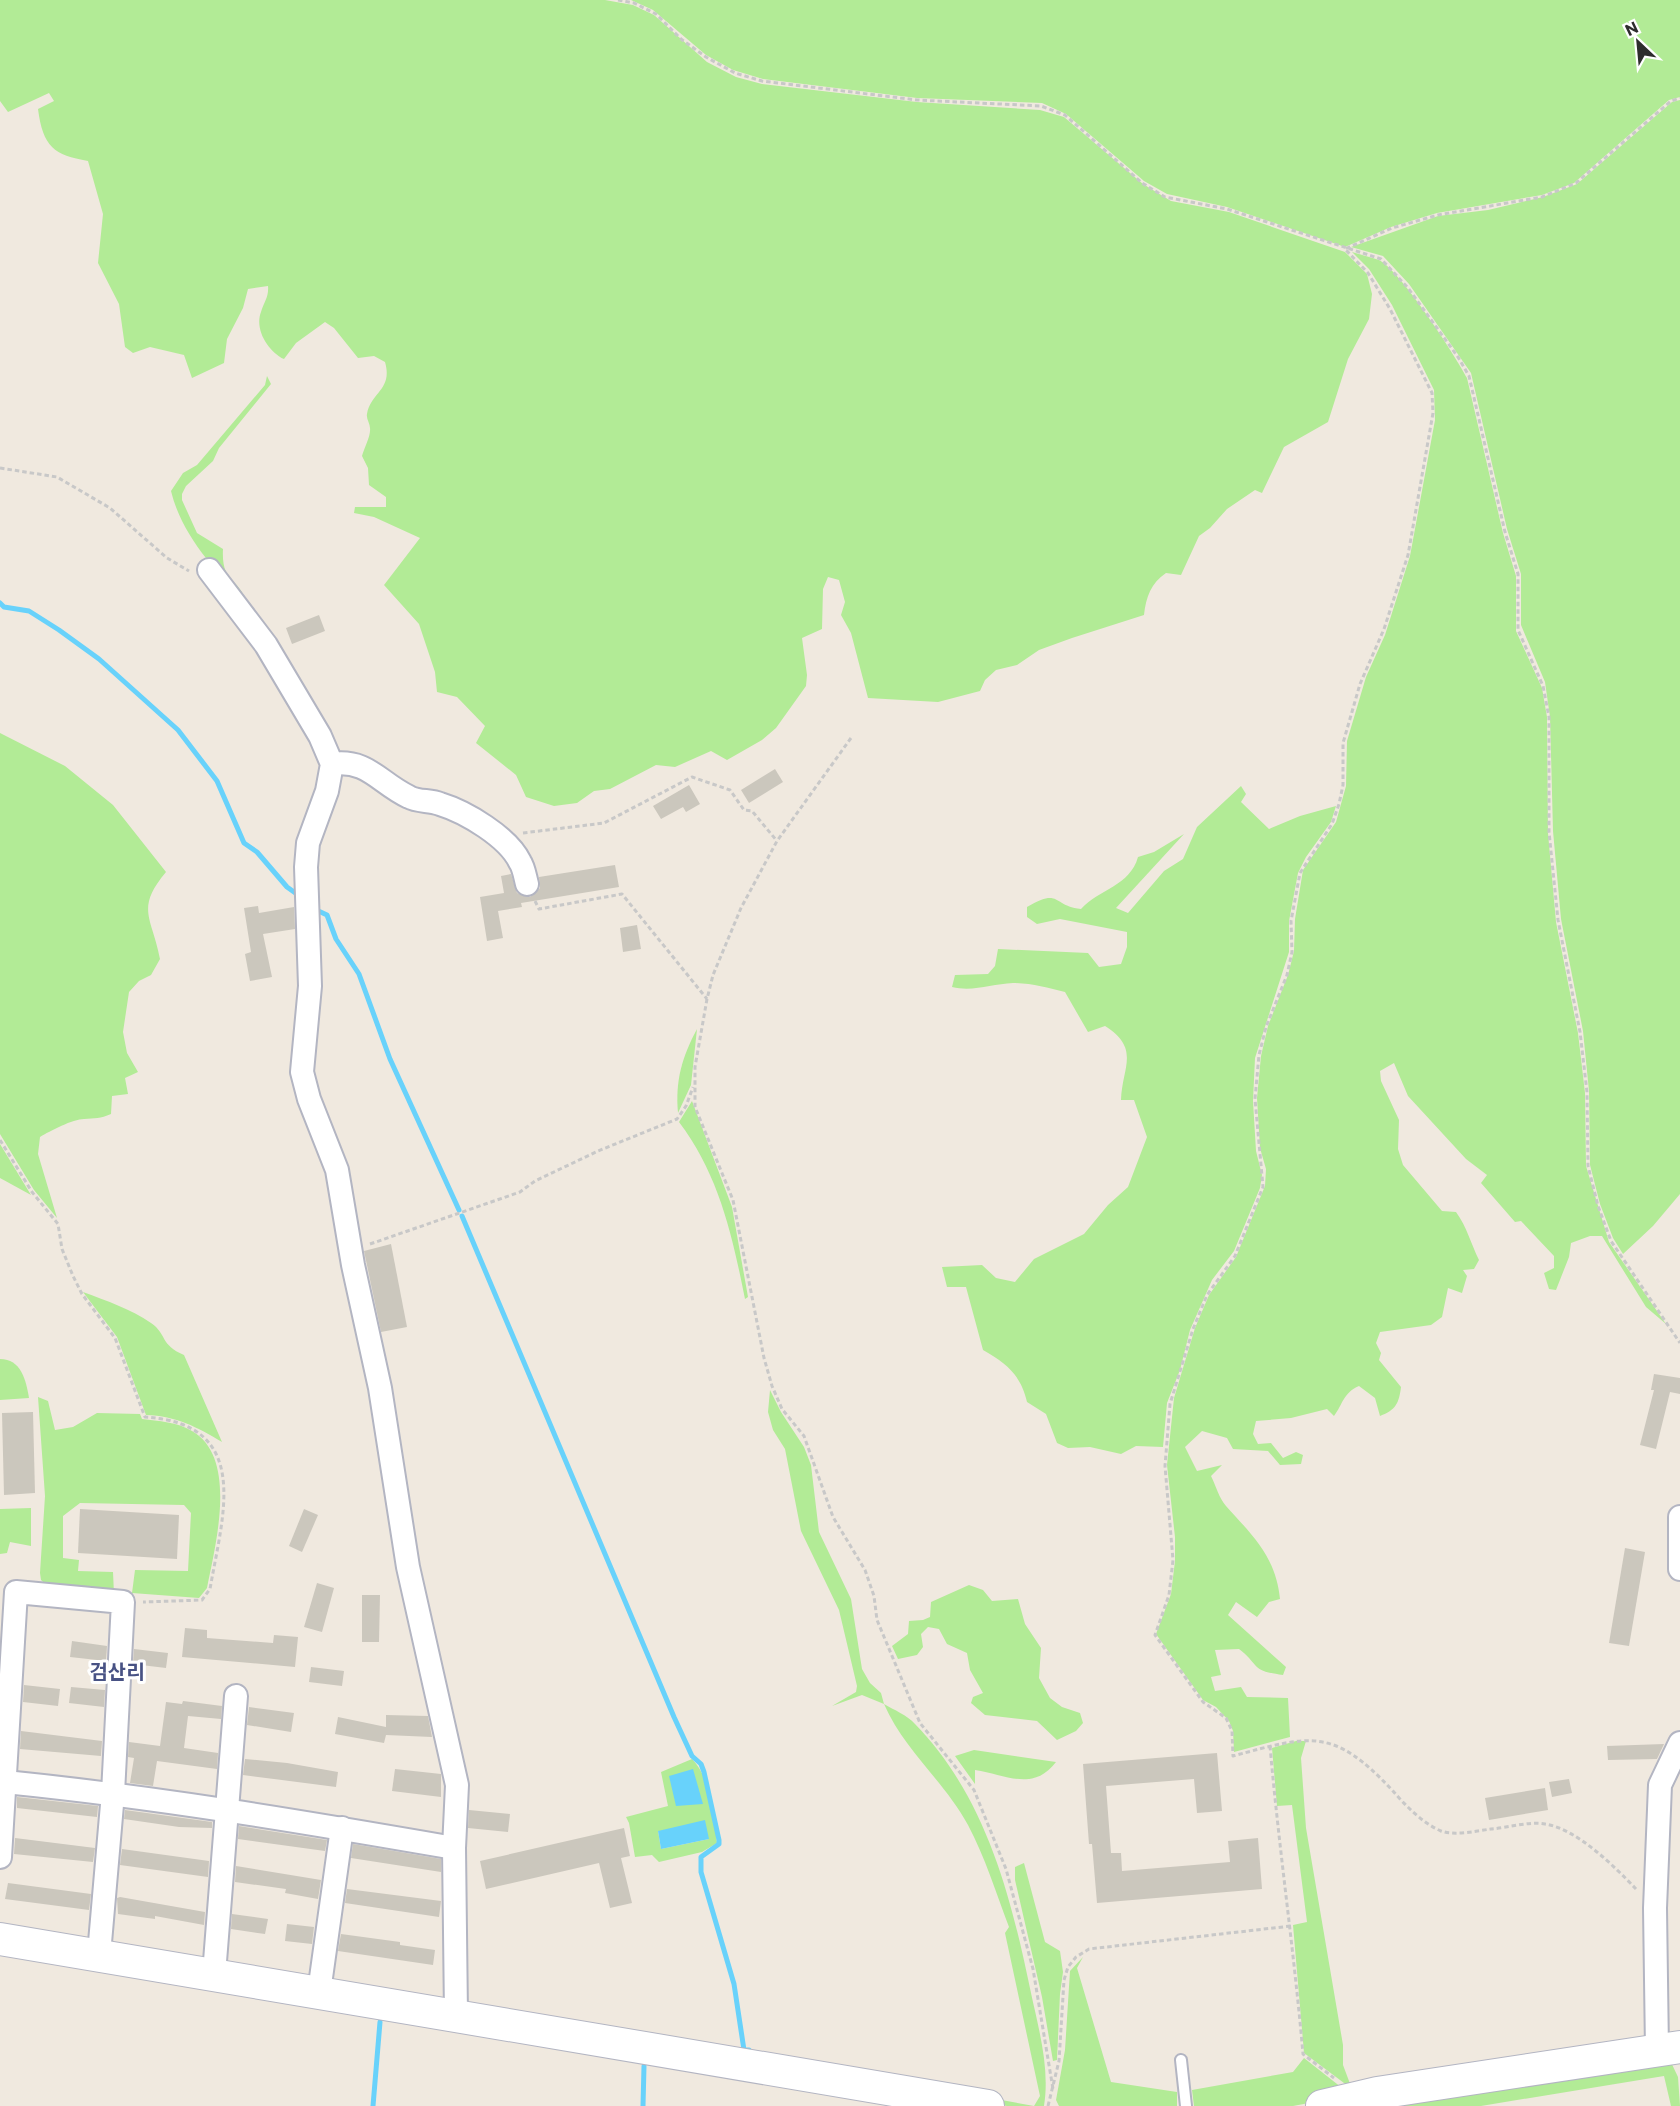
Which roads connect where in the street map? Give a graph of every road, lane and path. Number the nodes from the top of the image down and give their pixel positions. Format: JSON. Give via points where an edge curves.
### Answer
{"nodes":[{"id":1,"x":618,"y":0,"type":"edge"},
{"id":2,"x":1680,"y":98,"type":"edge"},
{"id":3,"x":1345,"y":249,"type":"junction"},
{"id":4,"x":0,"y":468,"type":"edge"},
{"id":5,"x":214,"y":577,"type":"joint"},
{"id":6,"x":851,"y":738,"type":"dead end"},
{"id":7,"x":332,"y":764,"type":"junction"},
{"id":8,"x":494,"y":834,"type":"junction"},
{"id":9,"x":777,"y":840,"type":"junction"},
{"id":10,"x":527,"y":884,"type":"joint"},
{"id":11,"x":707,"y":999,"type":"junction"},
{"id":12,"x":694,"y":1084,"type":"junction"},
{"id":13,"x":0,"y":1140,"type":"edge"},
{"id":14,"x":351,"y":1251,"type":"junction"},
{"id":15,"x":1680,"y":1343,"type":"edge"},
{"id":16,"x":1680,"y":1517,"type":"edge"},
{"id":17,"x":1680,"y":1569,"type":"edge"},
{"id":18,"x":123,"y":1602,"type":"junction"},
{"id":19,"x":236,"y":1696,"type":"dead end"},
{"id":20,"x":1680,"y":1743,"type":"edge"},
{"id":21,"x":1270,"y":1746,"type":"junction"},
{"id":22,"x":4,"y":1782,"type":"junction"},
{"id":23,"x":113,"y":1792,"type":"junction"},
{"id":24,"x":228,"y":1809,"type":"junction"},
{"id":25,"x":342,"y":1828,"type":"junction"},
{"id":26,"x":454,"y":1848,"type":"junction"},
{"id":27,"x":0,"y":1857,"type":"edge"},
{"id":28,"x":1655,"y":1908,"type":"junction"},
{"id":29,"x":1291,"y":1926,"type":"junction"},
{"id":30,"x":0,"y":1939,"type":"edge"},
{"id":31,"x":99,"y":1954,"type":"junction"},
{"id":32,"x":214,"y":1974,"type":"junction"},
{"id":33,"x":319,"y":1992,"type":"junction"},
{"id":34,"x":456,"y":2014,"type":"junction"},
{"id":35,"x":1673,"y":2052,"type":"edge"},
{"id":36,"x":1181,"y":2060,"type":"dead end"},
{"id":37,"x":1053,"y":2089,"type":"junction"},
{"id":38,"x":1359,"y":2097,"type":"junction"},
{"id":39,"x":988,"y":2106,"type":"edge"},
{"id":40,"x":1048,"y":2106,"type":"edge"},
{"id":41,"x":1186,"y":2106,"type":"edge"},
{"id":42,"x":1322,"y":2106,"type":"edge"}],
"edges":[{"from":1,"to":3,"type":"path","via":[[656,14],[706,57],[735,73],[762,81],[917,100],[1041,106],[1065,115],[1142,183],[1165,197],[1227,209]]},
{"from":2,"to":3,"type":"path","via":[[1664,106],[1576,183],[1542,197],[1438,214],[1392,228]]},
{"from":3,"to":15,"type":"path","via":[[1381,259],[1408,288],[1469,376],[1518,574],[1518,630],[1544,686],[1549,717],[1550,832],[1558,920],[1580,1032],[1587,1092],[1588,1166],[1611,1240]]},
{"from":3,"to":21,"type":"path","via":[[1368,273],[1390,309],[1432,393],[1433,413],[1408,555],[1360,684],[1343,743],[1339,804],[1332,824],[1300,873],[1287,975],[1259,1055],[1255,1099],[1263,1187],[1234,1256],[1207,1295],[1170,1404],[1165,1466],[1173,1560],[1169,1595],[1155,1635],[1203,1702],[1226,1718],[1232,1731],[1233,1756]]},
{"from":4,"to":5,"type":"path","via":[[57,477],[110,508],[167,558],[190,572]]},
{"from":5,"to":7,"type":"street","via":[[266,645],[320,736]]},
{"from":6,"to":9,"type":"path"},
{"from":7,"to":8,"type":"street","via":[[349,762],[369,770],[411,798],[439,803],[472,817]]},
{"from":7,"to":14,"type":"street","via":[[327,791],[308,843],[310,986],[302,1071],[337,1170]]},
{"from":8,"to":9,"type":"path","via":[[604,823],[693,777],[730,790],[744,810],[752,811]]},
{"from":8,"to":10,"type":"street","via":[[520,861]]},
{"from":9,"to":11,"type":"path","via":[[741,908]]},
{"from":10,"to":11,"type":"path","via":[[539,909],[622,894]]},
{"from":11,"to":12,"type":"path"},
{"from":12,"to":14,"type":"path","via":[[677,1119],[598,1151],[520,1192]]},
{"from":12,"to":37,"type":"path","via":[[695,1107],[733,1200],[772,1386],[782,1409],[804,1436],[833,1517],[865,1570],[877,1620],[920,1723],[974,1790],[1006,1869],[1033,1969]]},
{"from":13,"to":18,"type":"path","via":[[32,1192],[58,1224],[72,1276],[115,1338],[145,1417],[170,1419],[194,1428],[217,1453],[225,1505],[210,1589],[202,1600]]},
{"from":14,"to":26,"type":"street","via":[[380,1388],[408,1567],[457,1785]]},
{"from":16,"to":17,"type":"street"},
{"from":18,"to":22,"type":"street","via":[[16,1592]]},
{"from":18,"to":23,"type":"street"},
{"from":19,"to":24,"type":"street"},
{"from":20,"to":28,"type":"street","via":[[1660,1785]]},
{"from":21,"to":28,"type":"path","via":[[1317,1739],[1346,1751],[1374,1770],[1411,1811],[1442,1831],[1543,1823],[1564,1829],[1618,1869]]},
{"from":21,"to":29,"type":"path"},
{"from":22,"to":23,"type":"street"},
{"from":22,"to":27,"type":"street"},
{"from":23,"to":24,"type":"street"},
{"from":23,"to":31,"type":"street"},
{"from":24,"to":25,"type":"street"},
{"from":24,"to":32,"type":"street"},
{"from":25,"to":26,"type":"street"},
{"from":25,"to":33,"type":"street"},
{"from":26,"to":34,"type":"street"},
{"from":28,"to":35,"type":"street"},
{"from":29,"to":37,"type":"path","via":[[1089,1949],[1076,1957],[1064,1980],[1059,2061]]},
{"from":29,"to":38,"type":"path","via":[[1303,2054]]},
{"from":30,"to":31,"type":"street"},
{"from":31,"to":32,"type":"street"},
{"from":32,"to":33,"type":"street"},
{"from":33,"to":34,"type":"street"},
{"from":34,"to":39,"type":"street"},
{"from":35,"to":38,"type":"street","via":[[1536,2067]]},
{"from":36,"to":41,"type":"lane"},
{"from":37,"to":40,"type":"path"},
{"from":38,"to":42,"type":"street"}]}
